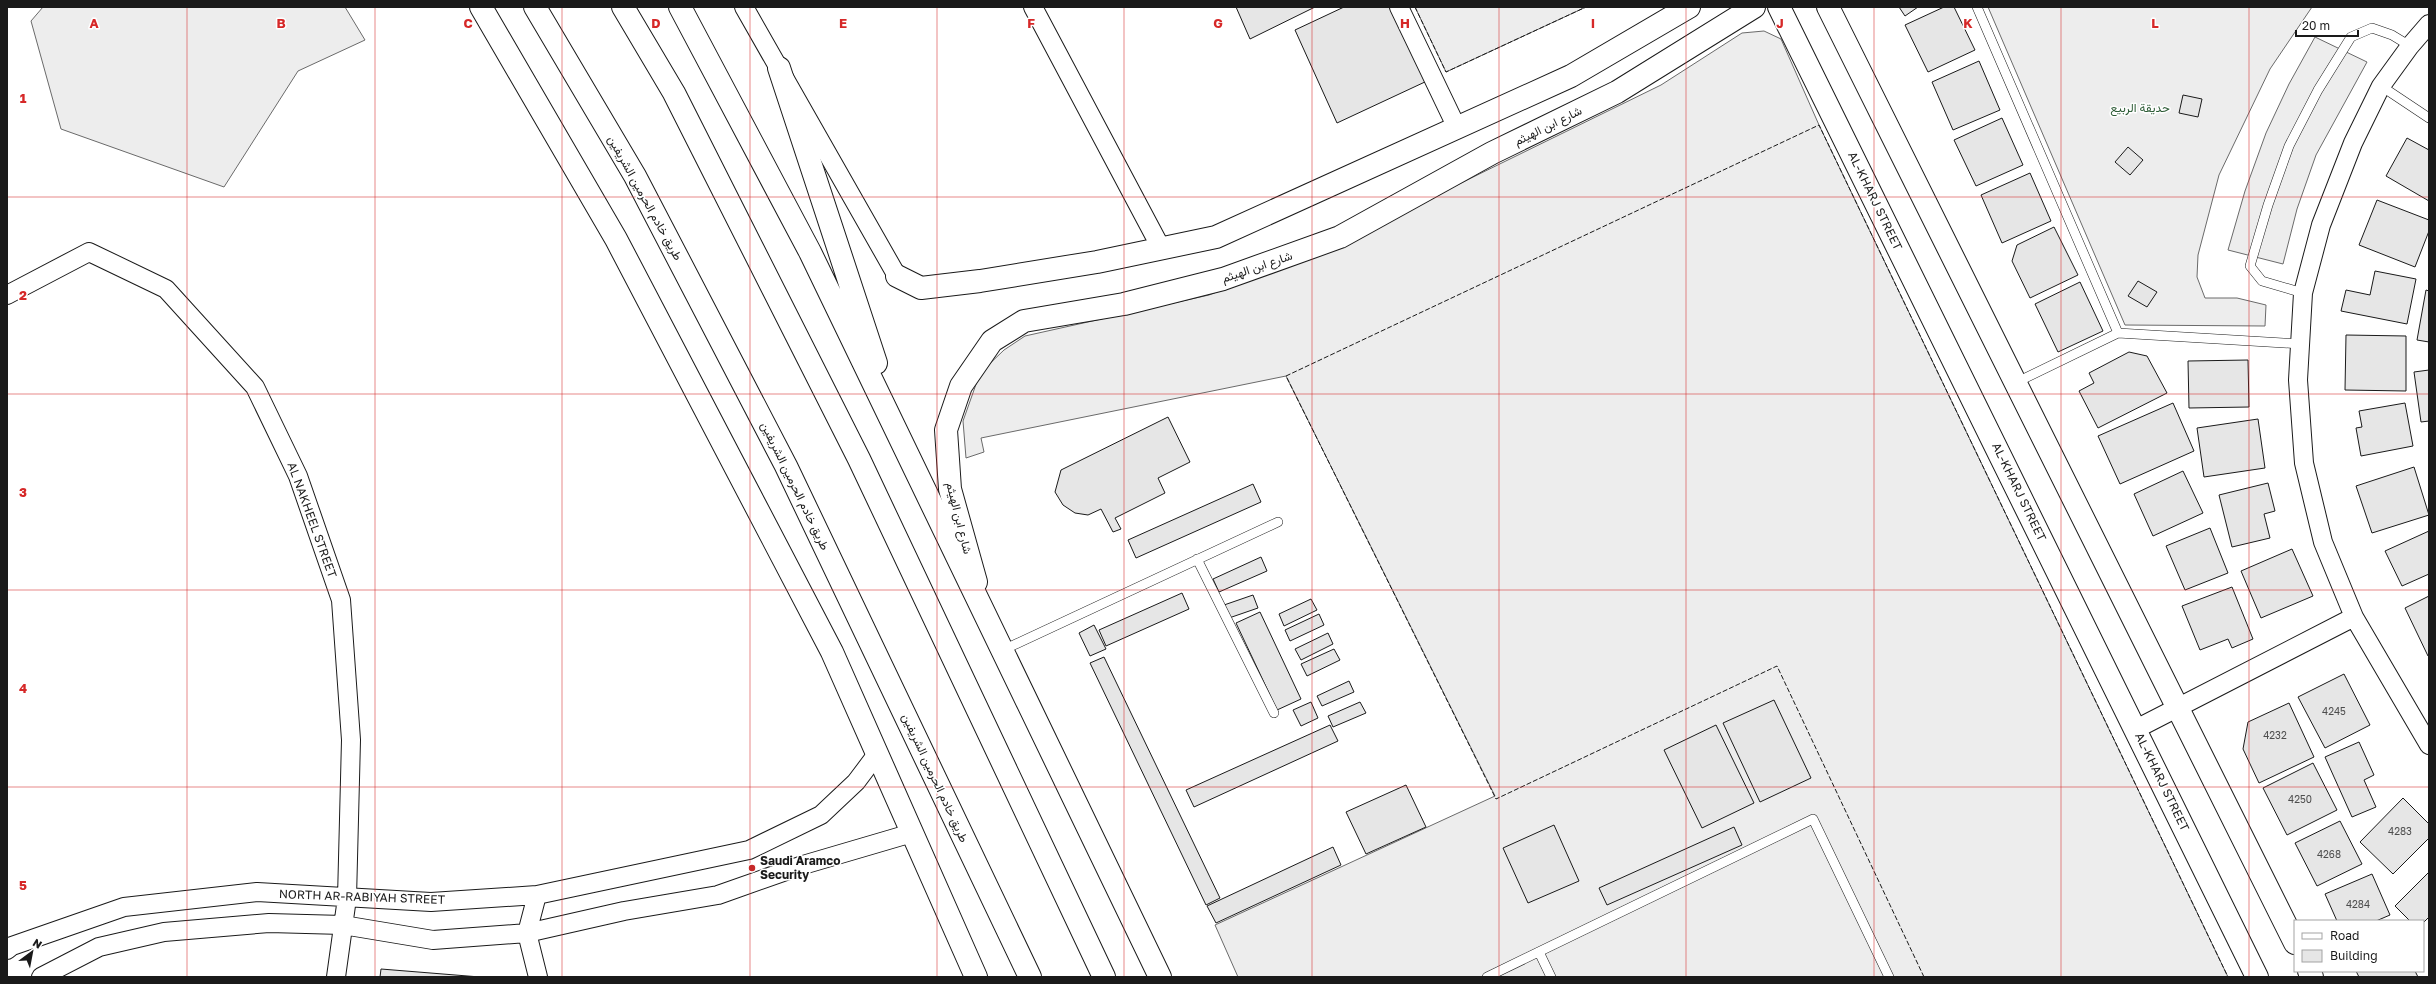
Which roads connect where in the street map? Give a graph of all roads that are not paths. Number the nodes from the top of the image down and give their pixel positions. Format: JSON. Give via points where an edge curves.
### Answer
{"nodes":[{"id":1,"x":481,"y":7,"type":"edge"},
{"id":2,"x":534,"y":7,"type":"edge"},
{"id":3,"x":623,"y":7,"type":"edge"},
{"id":4,"x":680,"y":7,"type":"edge"},
{"id":5,"x":744,"y":7,"type":"edge"},
{"id":6,"x":1034,"y":7,"type":"edge"},
{"id":7,"x":1399,"y":7,"type":"edge"},
{"id":8,"x":1689,"y":7,"type":"edge"},
{"id":9,"x":1754,"y":7,"type":"edge"},
{"id":10,"x":1779,"y":7,"type":"edge"},
{"id":11,"x":1828,"y":7,"type":"edge"},
{"id":12,"x":1977,"y":7,"type":"edge"},
{"id":13,"x":2429,"y":24,"type":"edge"},
{"id":14,"x":2410,"y":46,"type":"junction"},
{"id":15,"x":779,"y":68,"type":"junction"},
{"id":16,"x":2381,"y":86,"type":"junction"},
{"id":17,"x":2429,"y":118,"type":"edge"},
{"id":18,"x":1456,"y":128,"type":"junction"},
{"id":19,"x":1161,"y":248,"type":"junction"},
{"id":20,"x":897,"y":276,"type":"joint"},
{"id":21,"x":2304,"y":293,"type":"junction"},
{"id":22,"x":7,"y":295,"type":"edge"},
{"id":23,"x":2118,"y":333,"type":"junction"},
{"id":24,"x":2301,"y":344,"type":"junction"},
{"id":25,"x":2015,"y":383,"type":"junction"},
{"id":26,"x":904,"y":447,"type":"junction"},
{"id":27,"x":1278,"y":522,"type":"dead end"},
{"id":28,"x":1197,"y":559,"type":"junction"},
{"id":29,"x":983,"y":609,"type":"junction"},
{"id":30,"x":2354,"y":617,"type":"junction"},
{"id":31,"x":1002,"y":650,"type":"junction"},
{"id":32,"x":2177,"y":707,"type":"junction"},
{"id":33,"x":1274,"y":713,"type":"dead end"},
{"id":34,"x":2136,"y":729,"type":"junction"},
{"id":35,"x":2429,"y":745,"type":"edge"},
{"id":36,"x":877,"y":754,"type":"junction"},
{"id":37,"x":912,"y":833,"type":"junction"},
{"id":38,"x":537,"y":895,"type":"junction"},
{"id":39,"x":347,"y":898,"type":"junction"},
{"id":40,"x":343,"y":925,"type":"junction"},
{"id":41,"x":527,"y":933,"type":"junction"},
{"id":42,"x":2294,"y":941,"type":"edge"},
{"id":43,"x":7,"y":950,"type":"edge"},
{"id":44,"x":1539,"y":952,"type":"junction"},
{"id":45,"x":41,"y":977,"type":"edge"},
{"id":46,"x":336,"y":977,"type":"edge"},
{"id":47,"x":538,"y":977,"type":"edge"},
{"id":48,"x":976,"y":977,"type":"edge"},
{"id":49,"x":1030,"y":977,"type":"edge"},
{"id":50,"x":1104,"y":977,"type":"edge"},
{"id":51,"x":1160,"y":977,"type":"edge"},
{"id":52,"x":1487,"y":977,"type":"edge"},
{"id":53,"x":1552,"y":977,"type":"edge"},
{"id":54,"x":1888,"y":977,"type":"edge"},
{"id":55,"x":2257,"y":977,"type":"edge"}],
"edges":[{"from":1,"to":36,"type":"main road","via":[[616,239],[832,652]]},
{"from":2,"to":49,"type":"main road","name":"طريق خادم الحرمين الشريفين","via":[[635,176],[786,466]]},
{"from":3,"to":50,"type":"main road","via":[[674,93],[859,460]]},
{"from":4,"to":26,"type":"main road","via":[[810,252]]},
{"from":5,"to":15,"type":"street"},
{"from":6,"to":19,"type":"street"},
{"from":7,"to":18,"type":"street"},
{"from":8,"to":18,"type":"main road","via":[[1571,76]]},
{"from":9,"to":29,"type":"main road","name":"شارع ابن الهيثم","via":[[1617,92],[1492,153],[1340,237],[1224,279],[1124,304],[1024,321],[992,341],[961,386],[946,430],[950,489]]},
{"from":10,"to":34,"type":"main road","name":"AL-KHARJ STREET"},
{"from":11,"to":25,"type":"main road"},
{"from":12,"to":23,"type":"lane"},
{"from":13,"to":14,"type":"street"},
{"from":14,"to":16,"type":"street"},
{"from":14,"to":21,"type":"lane","via":[[2392,35],[2372,28],[2351,37],[2318,90],[2289,146],[2250,266],[2262,281]]},
{"from":15,"to":20,"type":"street"},
{"from":15,"to":26,"type":"main road"},
{"from":16,"to":17,"type":"lane"},
{"from":16,"to":21,"type":"street","via":[[2353,144],[2321,226]]},
{"from":18,"to":19,"type":"main road","via":[[1216,237]]},
{"from":19,"to":20,"type":"main road","via":[[1089,263],[921,288]]},
{"from":21,"to":24,"type":"street"},
{"from":22,"to":39,"type":"street","name":"AL NAKHEEL STREET","via":[[89,252],[166,289],[255,387],[298,476],[341,600],[350,740]]},
{"from":23,"to":24,"type":"lane"},
{"from":23,"to":25,"type":"lane"},
{"from":24,"to":30,"type":"street","via":[[2298,380],[2304,463],[2323,542]]},
{"from":25,"to":32,"type":"main road"},
{"from":26,"to":29,"type":"main road"},
{"from":27,"to":28,"type":"lane"},
{"from":28,"to":31,"type":"lane"},
{"from":28,"to":33,"type":"lane"},
{"from":29,"to":31,"type":"main road"},
{"from":30,"to":32,"type":"street"},
{"from":30,"to":35,"type":"street"},
{"from":31,"to":51,"type":"main road"},
{"from":32,"to":34,"type":"street"},
{"from":32,"to":42,"type":"main road"},
{"from":34,"to":55,"type":"main road","name":"AL-KHARJ STREET"},
{"from":36,"to":37,"type":"main road"},
{"from":36,"to":38,"type":"street","name":"NORTH AR-RABIYAH STREET","via":[[856,782],[821,815],[749,850]]},
{"from":37,"to":41,"type":"street","via":[[803,864],[718,895],[624,911]]},
{"from":37,"to":48,"type":"main road"},
{"from":38,"to":39,"type":"street","name":"NORTH AR-RABIYAH STREET","via":[[431,902]]},
{"from":38,"to":41,"type":"street"},
{"from":39,"to":40,"type":"street"},
{"from":39,"to":43,"type":"street","name":"NORTH AR-RABIYAH STREET","via":[[257,892],[124,907],[12,946]]},
{"from":40,"to":41,"type":"street","via":[[433,940]]},
{"from":40,"to":45,"type":"street","via":[[269,923],[164,932],[99,947]]},
{"from":40,"to":46,"type":"street"},
{"from":41,"to":47,"type":"street"},
{"from":44,"to":52,"type":"lane"},
{"from":44,"to":53,"type":"lane"},
{"from":44,"to":54,"type":"lane","via":[[1813,819]]}]}
